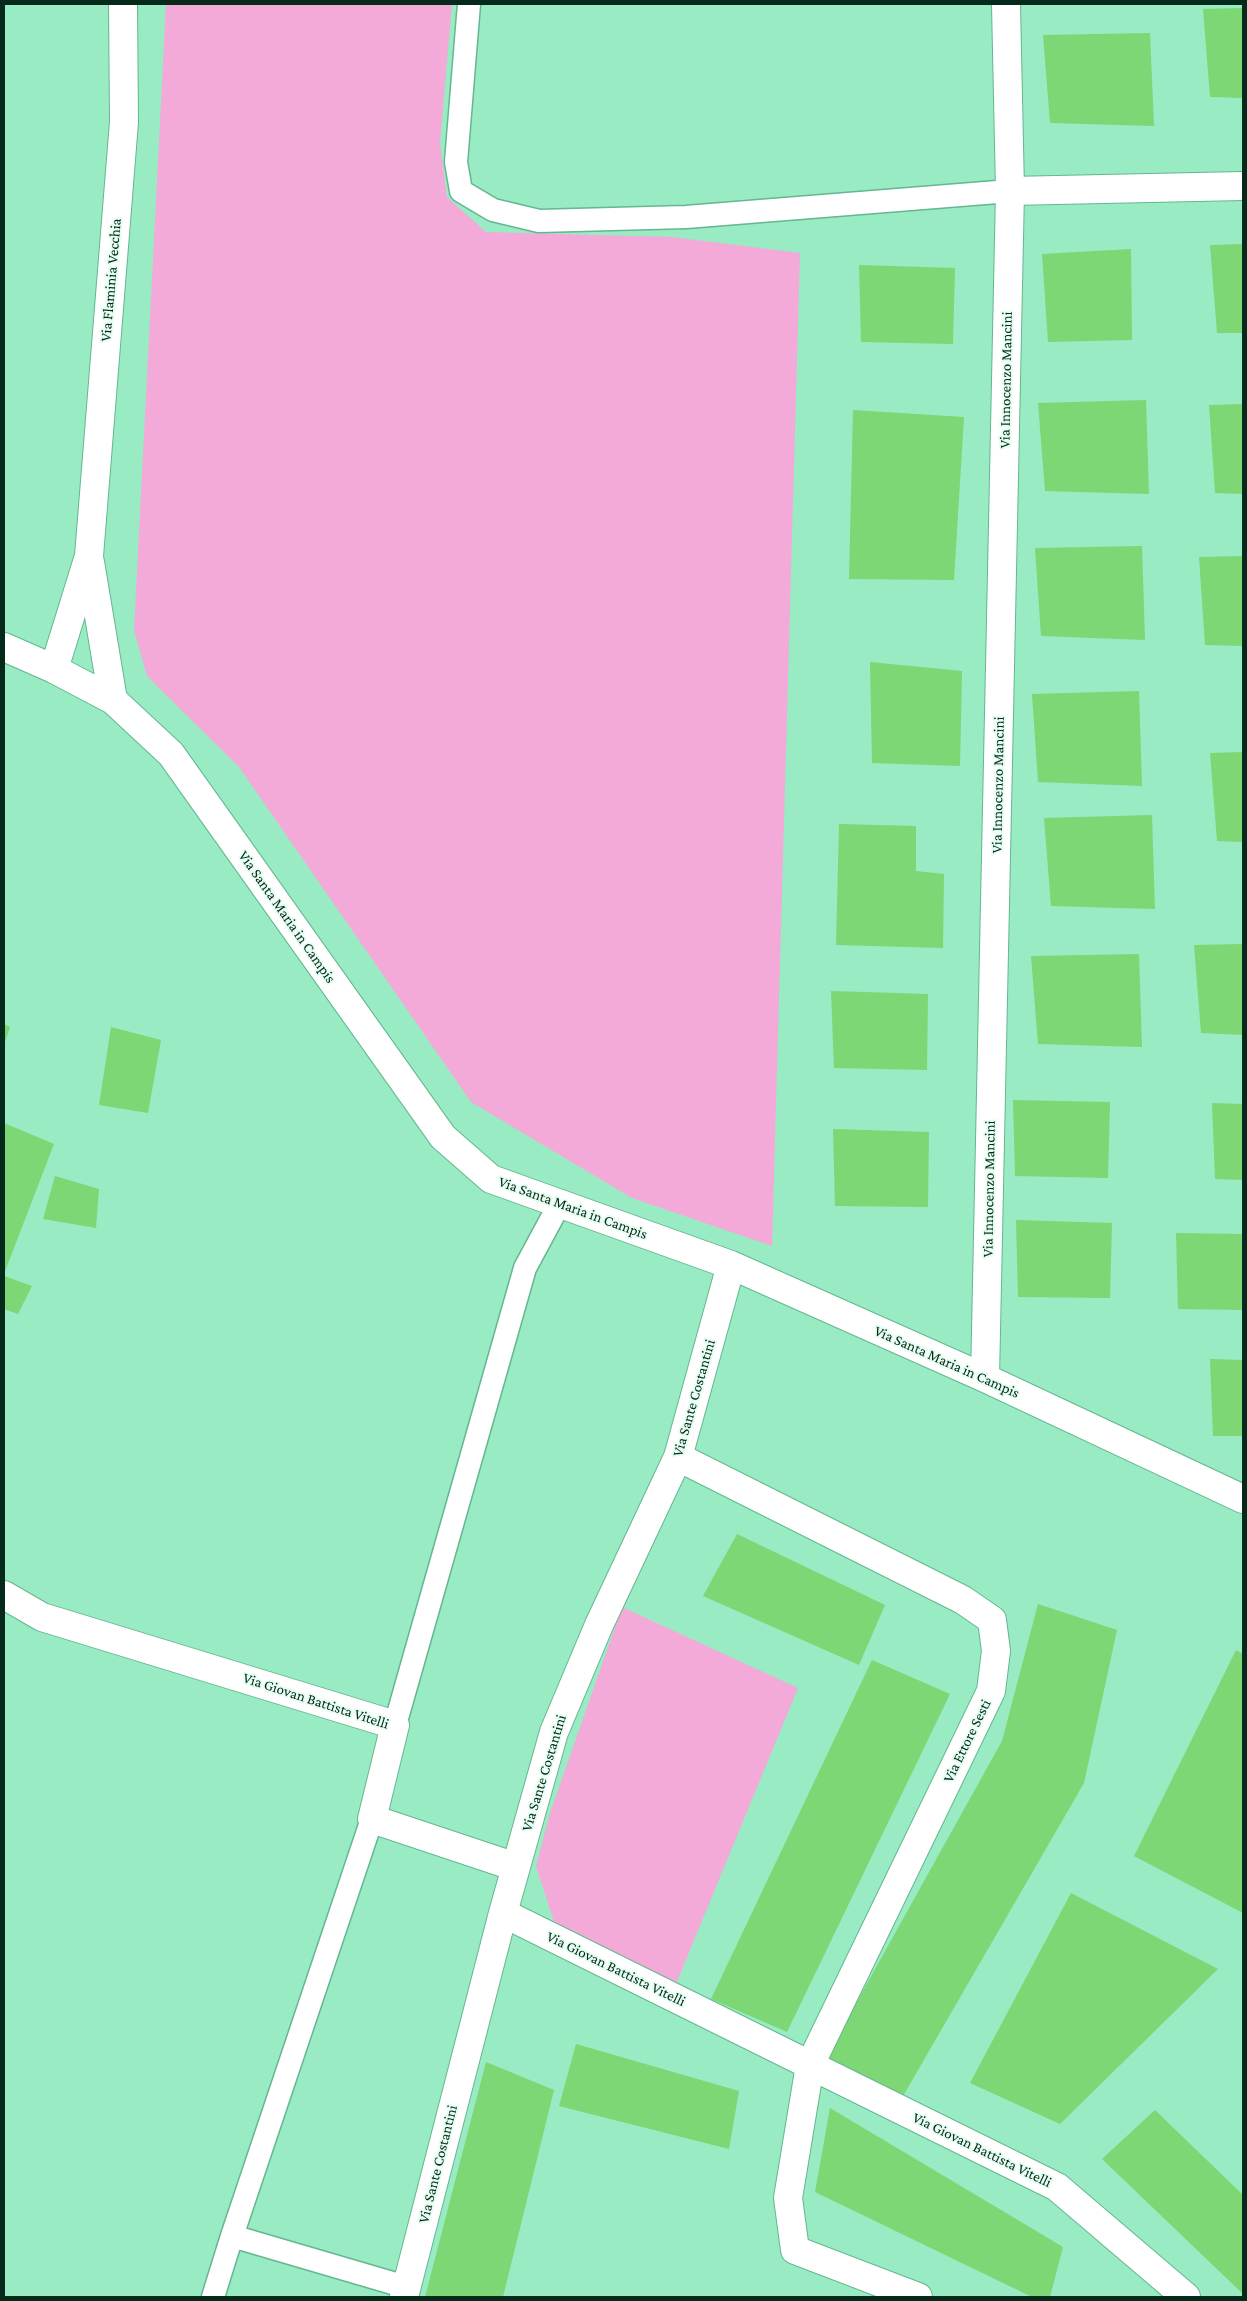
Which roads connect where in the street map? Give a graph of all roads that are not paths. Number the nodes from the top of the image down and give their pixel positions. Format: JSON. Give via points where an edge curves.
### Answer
{"nodes":[{"id":1,"x":123,"y":4,"type":"edge"},
{"id":2,"x":469,"y":4,"type":"edge"},
{"id":3,"x":1006,"y":4,"type":"edge"},
{"id":4,"x":1243,"y":186,"type":"edge"},
{"id":5,"x":1010,"y":191,"type":"junction"},
{"id":6,"x":89,"y":556,"type":"junction"},
{"id":7,"x":4,"y":647,"type":"edge"},
{"id":8,"x":54,"y":669,"type":"junction"},
{"id":9,"x":113,"y":700,"type":"junction"},
{"id":10,"x":560,"y":1203,"type":"junction"},
{"id":11,"x":731,"y":1265,"type":"junction"},
{"id":12,"x":986,"y":1378,"type":"junction"},
{"id":13,"x":678,"y":1457,"type":"junction"},
{"id":14,"x":1243,"y":1499,"type":"edge"},
{"id":15,"x":4,"y":1595,"type":"edge"},
{"id":16,"x":395,"y":1725,"type":"junction"},
{"id":17,"x":372,"y":1819,"type":"junction"},
{"id":18,"x":516,"y":1867,"type":"junction"},
{"id":19,"x":502,"y":1913,"type":"junction"},
{"id":20,"x":810,"y":2065,"type":"junction"},
{"id":21,"x":232,"y":2236,"type":"junction"},
{"id":22,"x":405,"y":2292,"type":"edge"},
{"id":23,"x":213,"y":2297,"type":"edge"},
{"id":24,"x":918,"y":2297,"type":"edge"},
{"id":25,"x":1186,"y":2297,"type":"edge"}],
"edges":[{"from":1,"to":6,"type":"street","name":"Via Flaminia Vecchia","via":[[124,122]]},
{"from":2,"to":5,"type":"lane","via":[[456,162],[461,191],[493,210],[539,221],[686,217]]},
{"from":3,"to":5,"type":"street","name":"Via Innocenzo Mancini"},
{"from":4,"to":5,"type":"street"},
{"from":5,"to":12,"type":"street","name":"Via Innocenzo Mancini"},
{"from":6,"to":8,"type":"street","name":"Via Flaminia Vecchia"},
{"from":6,"to":9,"type":"street","name":"Via Flaminia Vecchia"},
{"from":7,"to":8,"type":"street","name":"Via Santa Maria in Campis"},
{"from":8,"to":9,"type":"street","name":"Via Santa Maria in Campis"},
{"from":9,"to":10,"type":"street","name":"Via Santa Maria in Campis","via":[[171,754],[443,1137],[491,1179]]},
{"from":10,"to":11,"type":"street","name":"Via Santa Maria in Campis"},
{"from":10,"to":16,"type":"lane","via":[[525,1268]]},
{"from":11,"to":12,"type":"street","name":"Via Santa Maria in Campis"},
{"from":11,"to":13,"type":"street","name":"Via Sante Costantini"},
{"from":12,"to":14,"type":"street","name":"Via Santa Maria in Campis"},
{"from":13,"to":18,"type":"street","name":"Via Sante Costantini","via":[[599,1625],[554,1732]]},
{"from":13,"to":20,"type":"street","name":"Via Ettore Sesti","via":[[963,1600],[992,1620],[996,1651],[991,1691]]},
{"from":15,"to":16,"type":"street","name":"Via Giovan Battista Vitelli","via":[[42,1617]]},
{"from":16,"to":17,"type":"street","name":"Via Giovan Battista Vitelli"},
{"from":17,"to":18,"type":"street"},
{"from":17,"to":21,"type":"lane"},
{"from":18,"to":19,"type":"street","name":"Via Sante Costantini"},
{"from":19,"to":20,"type":"street","name":"Via Giovan Battista Vitelli"},
{"from":19,"to":22,"type":"street","name":"Via Sante Costantini"},
{"from":20,"to":24,"type":"street","via":[[788,2198],[795,2250]]},
{"from":20,"to":25,"type":"street","name":"Via Giovan Battista Vitelli","via":[[1057,2187]]},
{"from":21,"to":22,"type":"lane"},
{"from":21,"to":23,"type":"lane"}]}
